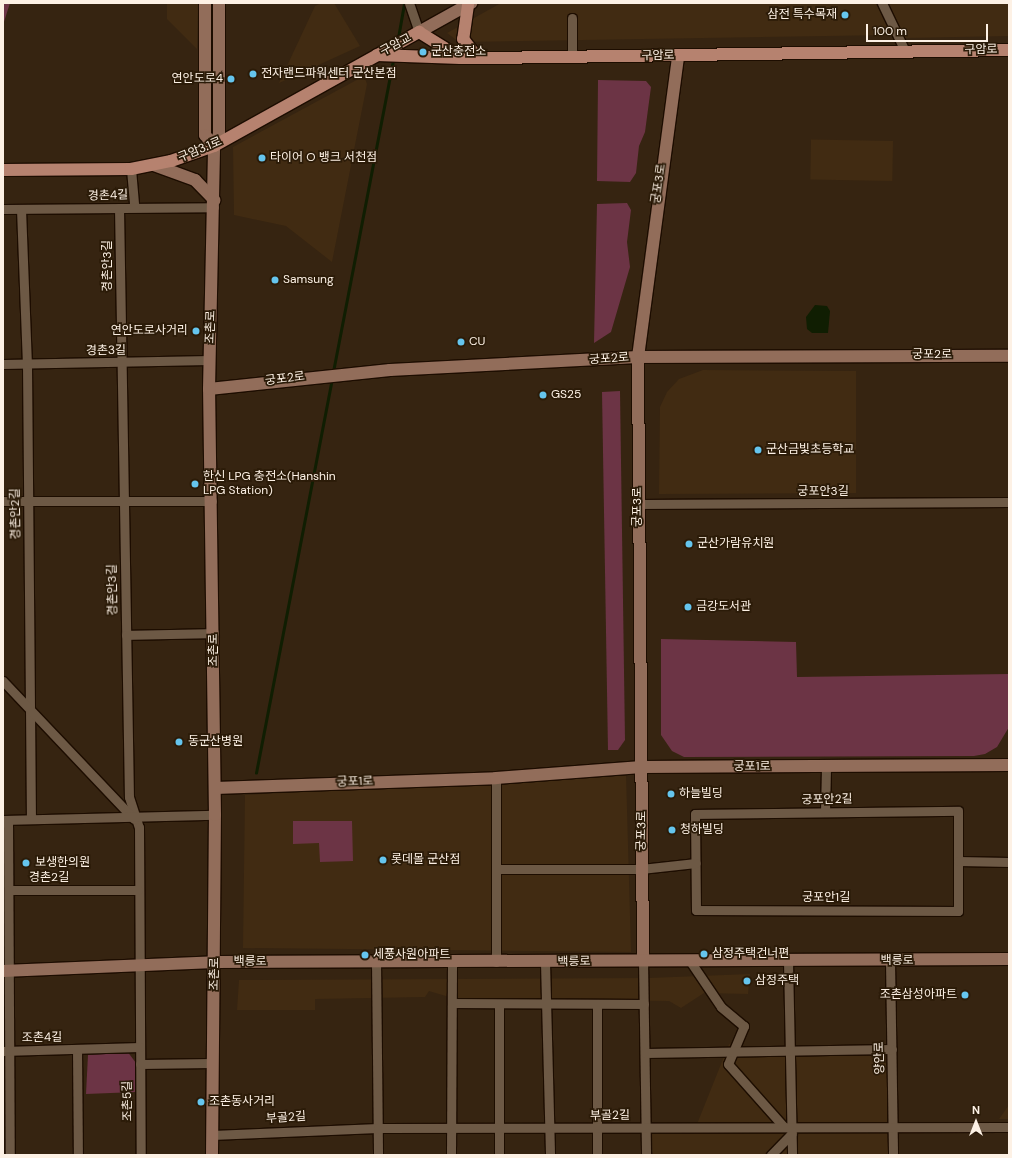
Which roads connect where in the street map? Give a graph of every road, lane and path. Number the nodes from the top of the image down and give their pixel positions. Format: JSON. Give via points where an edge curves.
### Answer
{"nodes":[{"id":1,"x":204,"y":3,"type":"edge"},
{"id":2,"x":220,"y":3,"type":"edge"},
{"id":3,"x":409,"y":3,"type":"edge"},
{"id":4,"x":882,"y":3,"type":"edge"},
{"id":5,"x":470,"y":4,"type":"edge"},
{"id":6,"x":572,"y":18,"type":"dead end"},
{"id":7,"x":418,"y":33,"type":"junction"},
{"id":8,"x":1009,"y":50,"type":"edge"},
{"id":9,"x":904,"y":52,"type":"junction"},
{"id":10,"x":375,"y":55,"type":"junction"},
{"id":11,"x":678,"y":56,"type":"junction"},
{"id":12,"x":572,"y":57,"type":"junction"},
{"id":13,"x":461,"y":58,"type":"junction"},
{"id":14,"x":478,"y":58,"type":"junction"},
{"id":15,"x":214,"y":146,"type":"junction"},
{"id":16,"x":154,"y":165,"type":"junction"},
{"id":17,"x":131,"y":169,"type":"junction"},
{"id":18,"x":3,"y":170,"type":"edge"},
{"id":19,"x":214,"y":204,"type":"junction"},
{"id":20,"x":134,"y":207,"type":"junction"},
{"id":21,"x":119,"y":208,"type":"junction"},
{"id":22,"x":3,"y":209,"type":"edge"},
{"id":23,"x":21,"y":209,"type":"junction"},
{"id":24,"x":1009,"y":356,"type":"edge"},
{"id":25,"x":638,"y":357,"type":"junction"},
{"id":26,"x":210,"y":360,"type":"junction"},
{"id":27,"x":120,"y":363,"type":"junction"},
{"id":28,"x":3,"y":364,"type":"edge"},
{"id":29,"x":27,"y":364,"type":"junction"},
{"id":30,"x":209,"y":389,"type":"junction"},
{"id":31,"x":3,"y":501,"type":"edge"},
{"id":32,"x":28,"y":501,"type":"junction"},
{"id":33,"x":212,"y":501,"type":"junction"},
{"id":34,"x":124,"y":502,"type":"junction"},
{"id":35,"x":1009,"y":502,"type":"edge"},
{"id":36,"x":637,"y":504,"type":"junction"},
{"id":37,"x":214,"y":633,"type":"junction"},
{"id":38,"x":126,"y":635,"type":"junction"},
{"id":39,"x":3,"y":681,"type":"edge"},
{"id":40,"x":31,"y":711,"type":"junction"},
{"id":41,"x":1009,"y":764,"type":"edge"},
{"id":42,"x":642,"y":766,"type":"junction"},
{"id":43,"x":826,"y":768,"type":"junction"},
{"id":44,"x":496,"y":778,"type":"junction"},
{"id":45,"x":215,"y":788,"type":"junction"},
{"id":46,"x":825,"y":812,"type":"junction"},
{"id":47,"x":215,"y":815,"type":"junction"},
{"id":48,"x":31,"y":819,"type":"junction"},
{"id":49,"x":5,"y":820,"type":"edge"},
{"id":50,"x":135,"y":820,"type":"junction"},
{"id":51,"x":958,"y":861,"type":"junction"},
{"id":52,"x":1009,"y":862,"type":"edge"},
{"id":53,"x":696,"y":863,"type":"junction"},
{"id":54,"x":498,"y":869,"type":"junction"},
{"id":55,"x":641,"y":869,"type":"junction"},
{"id":56,"x":9,"y":890,"type":"junction"},
{"id":57,"x":138,"y":890,"type":"junction"},
{"id":58,"x":1009,"y":959,"type":"edge"},
{"id":59,"x":643,"y":960,"type":"junction"},
{"id":60,"x":376,"y":961,"type":"junction"},
{"id":61,"x":452,"y":961,"type":"junction"},
{"id":62,"x":690,"y":961,"type":"junction"},
{"id":63,"x":788,"y":961,"type":"junction"},
{"id":64,"x":890,"y":961,"type":"junction"},
{"id":65,"x":215,"y":962,"type":"junction"},
{"id":66,"x":496,"y":962,"type":"junction"},
{"id":67,"x":545,"y":962,"type":"junction"},
{"id":68,"x":138,"y":965,"type":"junction"},
{"id":69,"x":5,"y":971,"type":"edge"},
{"id":70,"x":452,"y":1003,"type":"junction"},
{"id":71,"x":499,"y":1004,"type":"junction"},
{"id":72,"x":547,"y":1004,"type":"junction"},
{"id":73,"x":597,"y":1004,"type":"junction"},
{"id":74,"x":644,"y":1004,"type":"junction"},
{"id":75,"x":140,"y":1047,"type":"junction"},
{"id":76,"x":77,"y":1049,"type":"junction"},
{"id":77,"x":892,"y":1049,"type":"junction"},
{"id":78,"x":734,"y":1050,"type":"junction"},
{"id":79,"x":6,"y":1051,"type":"edge"},
{"id":80,"x":792,"y":1051,"type":"junction"},
{"id":81,"x":645,"y":1053,"type":"junction"},
{"id":82,"x":212,"y":1063,"type":"junction"},
{"id":83,"x":140,"y":1064,"type":"junction"},
{"id":84,"x":646,"y":1127,"type":"junction"},
{"id":85,"x":893,"y":1127,"type":"junction"},
{"id":86,"x":1009,"y":1127,"type":"edge"},
{"id":87,"x":378,"y":1128,"type":"junction"},
{"id":88,"x":451,"y":1128,"type":"junction"},
{"id":89,"x":499,"y":1128,"type":"junction"},
{"id":90,"x":550,"y":1128,"type":"junction"},
{"id":91,"x":598,"y":1128,"type":"junction"},
{"id":92,"x":789,"y":1128,"type":"junction"},
{"id":93,"x":212,"y":1135,"type":"junction"},
{"id":94,"x":10,"y":1155,"type":"edge"},
{"id":95,"x":78,"y":1155,"type":"edge"},
{"id":96,"x":141,"y":1155,"type":"edge"},
{"id":97,"x":212,"y":1155,"type":"edge"},
{"id":98,"x":378,"y":1155,"type":"edge"},
{"id":99,"x":451,"y":1155,"type":"edge"},
{"id":100,"x":500,"y":1155,"type":"edge"},
{"id":101,"x":550,"y":1155,"type":"edge"},
{"id":102,"x":597,"y":1155,"type":"edge"},
{"id":103,"x":646,"y":1155,"type":"edge"},
{"id":104,"x":771,"y":1155,"type":"edge"},
{"id":105,"x":792,"y":1155,"type":"edge"},
{"id":106,"x":893,"y":1155,"type":"edge"}],
"edges":[{"from":1,"to":15,"type":"street","name":"조촌로","via":[[205,135]]},
{"from":2,"to":15,"type":"street","name":"조촌로","via":[[219,134]]},
{"from":3,"to":7,"type":"street"},
{"from":4,"to":9,"type":"street"},
{"from":5,"to":7,"type":"street"},
{"from":5,"to":14,"type":"main road","via":[[463,39]]},
{"from":6,"to":12,"type":"street"},
{"from":7,"to":10,"type":"main road","name":"구암교"},
{"from":7,"to":13,"type":"main road"},
{"from":8,"to":9,"type":"main road","name":"구암로"},
{"from":9,"to":11,"type":"main road","name":"구암로"},
{"from":10,"to":13,"type":"main road","name":"구암로"},
{"from":10,"to":15,"type":"main road","name":"구암3.1로"},
{"from":11,"to":12,"type":"main road","name":"구암로"},
{"from":11,"to":25,"type":"street","name":"궁포3로"},
{"from":12,"to":14,"type":"main road","name":"구암로"},
{"from":13,"to":14,"type":"main road","name":"구암로"},
{"from":15,"to":16,"type":"main road","name":"구암3.1로"},
{"from":15,"to":19,"type":"street","name":"조촌로"},
{"from":16,"to":17,"type":"main road","name":"구암3.1로"},
{"from":16,"to":19,"type":"street","via":[[195,180]]},
{"from":17,"to":18,"type":"main road","name":"구암3.1로"},
{"from":17,"to":20,"type":"street"},
{"from":19,"to":20,"type":"street","name":"경촌4길"},
{"from":19,"to":26,"type":"street","name":"조촌로"},
{"from":20,"to":21,"type":"street","name":"경촌4길"},
{"from":21,"to":23,"type":"street","name":"경촌4길"},
{"from":21,"to":27,"type":"street","name":"경촌안3길"},
{"from":22,"to":23,"type":"street","name":"경촌4길"},
{"from":23,"to":29,"type":"street","name":"경촌안2길"},
{"from":24,"to":25,"type":"street","name":"궁포2로"},
{"from":25,"to":30,"type":"street","name":"궁포2로","via":[[390,370]]},
{"from":25,"to":36,"type":"street","name":"궁포3로"},
{"from":26,"to":27,"type":"street","name":"경촌3길"},
{"from":26,"to":30,"type":"street","name":"조촌로"},
{"from":27,"to":29,"type":"street","name":"경촌3길"},
{"from":27,"to":34,"type":"street","name":"경촌안3길"},
{"from":28,"to":29,"type":"street","name":"경촌3길"},
{"from":29,"to":32,"type":"street","name":"경촌안2길"},
{"from":30,"to":33,"type":"street","name":"조촌로"},
{"from":31,"to":32,"type":"street"},
{"from":32,"to":34,"type":"street"},
{"from":32,"to":40,"type":"street","name":"경촌안2길"},
{"from":33,"to":34,"type":"street"},
{"from":33,"to":37,"type":"street","name":"조촌로"},
{"from":34,"to":38,"type":"street","name":"경촌안3길"},
{"from":35,"to":36,"type":"street","name":"궁포안3길"},
{"from":36,"to":42,"type":"street","name":"궁포3로"},
{"from":37,"to":38,"type":"street"},
{"from":37,"to":45,"type":"street","name":"조촌로"},
{"from":38,"to":50,"type":"street","name":"경촌안3길","via":[[129,797]]},
{"from":39,"to":40,"type":"street"},
{"from":40,"to":48,"type":"street","name":"경촌안2길"},
{"from":40,"to":50,"type":"street"},
{"from":41,"to":43,"type":"street","name":"궁포1로"},
{"from":42,"to":43,"type":"street","name":"궁포1로"},
{"from":42,"to":44,"type":"street","name":"궁포1로"},
{"from":42,"to":55,"type":"street","name":"궁포3로"},
{"from":43,"to":46,"type":"street"},
{"from":44,"to":45,"type":"street","name":"궁포1로"},
{"from":44,"to":54,"type":"street"},
{"from":45,"to":47,"type":"street","name":"조촌로"},
{"from":46,"to":51,"type":"street","name":"궁포안2길","via":[[958,811]]},
{"from":46,"to":53,"type":"street","name":"궁포안2길","via":[[695,814]]},
{"from":47,"to":50,"type":"street"},
{"from":47,"to":65,"type":"street","name":"조촌로"},
{"from":48,"to":49,"type":"street"},
{"from":48,"to":50,"type":"street"},
{"from":49,"to":56,"type":"street"},
{"from":50,"to":57,"type":"street","via":[[139,827]]},
{"from":51,"to":52,"type":"street"},
{"from":51,"to":53,"type":"street","name":"궁포안1길","via":[[958,911],[696,910]]},
{"from":53,"to":55,"type":"street"},
{"from":54,"to":55,"type":"street"},
{"from":54,"to":66,"type":"street"},
{"from":55,"to":59,"type":"street","name":"궁포3로"},
{"from":56,"to":57,"type":"street","name":"경촌2길"},
{"from":56,"to":69,"type":"street"},
{"from":57,"to":68,"type":"street"},
{"from":58,"to":64,"type":"street","name":"백릉로"},
{"from":59,"to":62,"type":"street","name":"백릉로"},
{"from":59,"to":67,"type":"street","name":"백릉로"},
{"from":59,"to":74,"type":"street"},
{"from":60,"to":61,"type":"street","name":"백릉로"},
{"from":60,"to":65,"type":"street","name":"백릉로"},
{"from":60,"to":87,"type":"street"},
{"from":61,"to":66,"type":"street","name":"백릉로"},
{"from":61,"to":70,"type":"street"},
{"from":62,"to":63,"type":"street","name":"백릉로"},
{"from":62,"to":78,"type":"street","via":[[721,1008],[744,1026]]},
{"from":63,"to":64,"type":"street","name":"백릉로"},
{"from":63,"to":80,"type":"street"},
{"from":64,"to":77,"type":"street","name":"양안로"},
{"from":65,"to":68,"type":"street","name":"백릉로"},
{"from":65,"to":82,"type":"street","name":"조촌로"},
{"from":66,"to":67,"type":"street","name":"백릉로"},
{"from":67,"to":72,"type":"street"},
{"from":68,"to":69,"type":"street","name":"백릉로"},
{"from":68,"to":75,"type":"street","name":"조촌5길"},
{"from":69,"to":79,"type":"street","name":"조촌4길"},
{"from":70,"to":71,"type":"street"},
{"from":70,"to":88,"type":"street"},
{"from":71,"to":72,"type":"street"},
{"from":71,"to":89,"type":"street"},
{"from":72,"to":73,"type":"street"},
{"from":72,"to":90,"type":"street"},
{"from":73,"to":74,"type":"street"},
{"from":73,"to":91,"type":"street"},
{"from":74,"to":81,"type":"street"},
{"from":75,"to":76,"type":"street"},
{"from":75,"to":83,"type":"street","name":"조촌5길"},
{"from":76,"to":79,"type":"street","name":"조촌4길"},
{"from":76,"to":95,"type":"street"},
{"from":77,"to":80,"type":"street"},
{"from":77,"to":85,"type":"street","name":"양안로"},
{"from":78,"to":80,"type":"street"},
{"from":78,"to":81,"type":"street"},
{"from":78,"to":92,"type":"street","via":[[728,1064]]},
{"from":79,"to":94,"type":"street","name":"조촌4길"},
{"from":80,"to":92,"type":"street"},
{"from":81,"to":84,"type":"street"},
{"from":82,"to":83,"type":"street"},
{"from":82,"to":93,"type":"street","name":"조촌로"},
{"from":83,"to":96,"type":"street","name":"조촌5길"},
{"from":84,"to":91,"type":"street","name":"부골2길"},
{"from":84,"to":92,"type":"street","name":"부골2길"},
{"from":84,"to":103,"type":"street"},
{"from":85,"to":86,"type":"street","name":"부골2길"},
{"from":85,"to":92,"type":"street","name":"부골2길"},
{"from":85,"to":106,"type":"street","name":"양안로"},
{"from":87,"to":88,"type":"street","name":"부골2길"},
{"from":87,"to":93,"type":"street","name":"부골2길"},
{"from":87,"to":98,"type":"street"},
{"from":88,"to":89,"type":"street","name":"부골2길"},
{"from":88,"to":99,"type":"street"},
{"from":89,"to":90,"type":"street","name":"부골2길"},
{"from":89,"to":100,"type":"street"},
{"from":90,"to":91,"type":"street","name":"부골2길"},
{"from":90,"to":101,"type":"street"},
{"from":91,"to":102,"type":"street"},
{"from":92,"to":104,"type":"street"},
{"from":92,"to":105,"type":"street"},
{"from":93,"to":97,"type":"street","name":"조촌로"}]}
